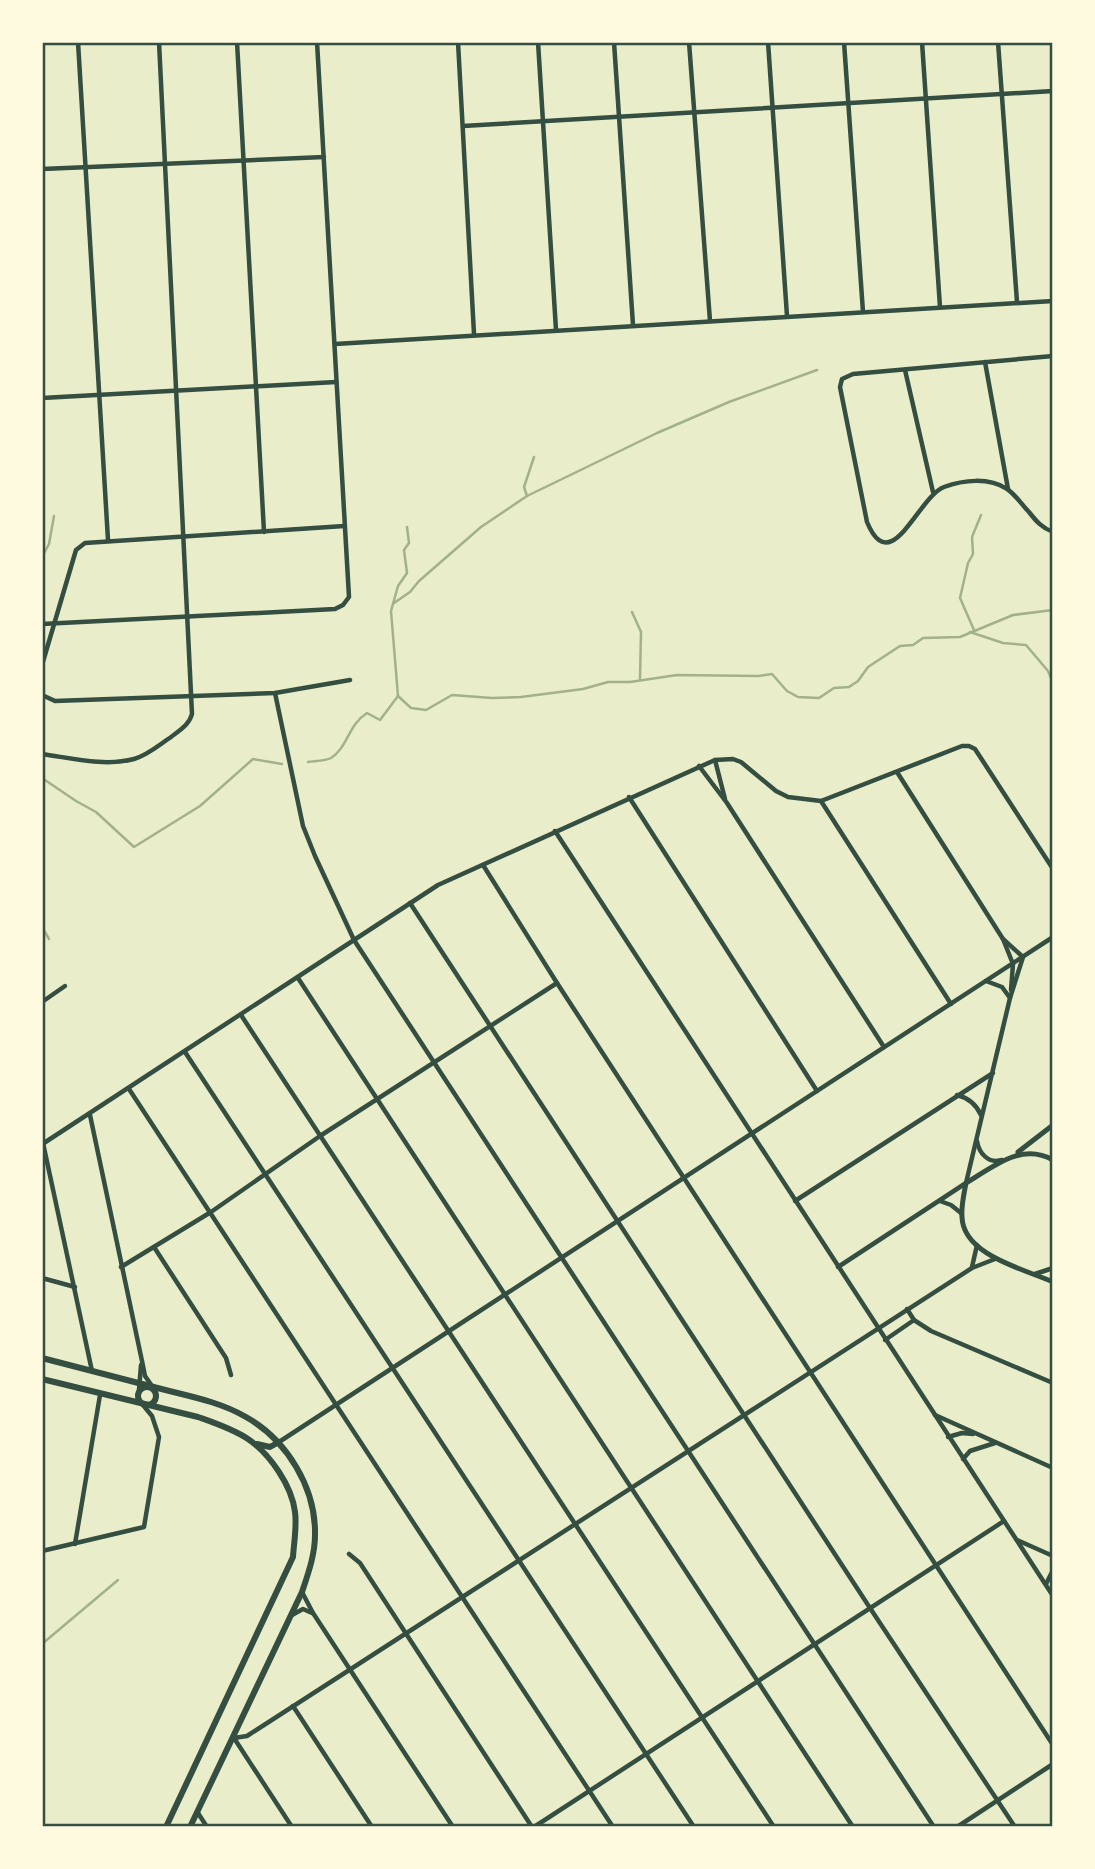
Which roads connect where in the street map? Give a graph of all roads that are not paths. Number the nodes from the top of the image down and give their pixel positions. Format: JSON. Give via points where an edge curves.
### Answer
{"nodes":[{"id":1,"x":78,"y":42,"type":"edge"},
{"id":2,"x":159,"y":42,"type":"edge"},
{"id":3,"x":237,"y":42,"type":"edge"},
{"id":4,"x":317,"y":42,"type":"edge"},
{"id":5,"x":458,"y":42,"type":"edge"},
{"id":6,"x":538,"y":42,"type":"edge"},
{"id":7,"x":614,"y":42,"type":"edge"},
{"id":8,"x":689,"y":42,"type":"edge"},
{"id":9,"x":768,"y":42,"type":"edge"},
{"id":10,"x":845,"y":42,"type":"edge"},
{"id":11,"x":922,"y":42,"type":"edge"},
{"id":12,"x":998,"y":42,"type":"edge"},
{"id":13,"x":1053,"y":91,"type":"edge"},
{"id":14,"x":1001,"y":94,"type":"junction"},
{"id":15,"x":925,"y":99,"type":"junction"},
{"id":16,"x":848,"y":103,"type":"junction"},
{"id":17,"x":772,"y":108,"type":"junction"},
{"id":18,"x":694,"y":113,"type":"junction"},
{"id":19,"x":619,"y":117,"type":"junction"},
{"id":20,"x":543,"y":122,"type":"junction"},
{"id":21,"x":463,"y":126,"type":"junction"},
{"id":22,"x":324,"y":157,"type":"junction"},
{"id":23,"x":245,"y":162,"type":"junction"},
{"id":24,"x":165,"y":165,"type":"junction"},
{"id":25,"x":86,"y":167,"type":"junction"},
{"id":26,"x":42,"y":169,"type":"edge"},
{"id":27,"x":1053,"y":300,"type":"edge"},
{"id":28,"x":1017,"y":302,"type":"junction"},
{"id":29,"x":940,"y":307,"type":"junction"},
{"id":30,"x":863,"y":312,"type":"junction"},
{"id":31,"x":787,"y":316,"type":"junction"},
{"id":32,"x":710,"y":321,"type":"junction"},
{"id":33,"x":633,"y":325,"type":"junction"},
{"id":34,"x":555,"y":330,"type":"junction"},
{"id":35,"x":474,"y":334,"type":"junction"},
{"id":36,"x":335,"y":344,"type":"junction"},
{"id":37,"x":1053,"y":356,"type":"edge"},
{"id":38,"x":985,"y":362,"type":"junction"},
{"id":39,"x":905,"y":370,"type":"junction"},
{"id":40,"x":336,"y":382,"type":"junction"},
{"id":41,"x":256,"y":386,"type":"junction"},
{"id":42,"x":177,"y":390,"type":"junction"},
{"id":43,"x":99,"y":394,"type":"junction"},
{"id":44,"x":42,"y":398,"type":"edge"},
{"id":45,"x":1009,"y":490,"type":"junction"},
{"id":46,"x":933,"y":492,"type":"junction"},
{"id":47,"x":344,"y":526,"type":"junction"},
{"id":48,"x":264,"y":532,"type":"junction"},
{"id":49,"x":1053,"y":533,"type":"edge"},
{"id":50,"x":185,"y":537,"type":"junction"},
{"id":51,"x":108,"y":540,"type":"junction"},
{"id":52,"x":188,"y":618,"type":"junction"},
{"id":53,"x":42,"y":624,"type":"edge"},
{"id":54,"x":54,"y":624,"type":"junction"},
{"id":55,"x":42,"y":665,"type":"edge"},
{"id":56,"x":350,"y":680,"type":"dead end"},
{"id":57,"x":275,"y":693,"type":"junction"},
{"id":58,"x":42,"y":696,"type":"edge"},
{"id":59,"x":193,"y":696,"type":"junction"},
{"id":60,"x":42,"y":754,"type":"edge"},
{"id":61,"x":715,"y":760,"type":"junction"},
{"id":62,"x":699,"y":766,"type":"junction"},
{"id":63,"x":897,"y":772,"type":"junction"},
{"id":64,"x":629,"y":797,"type":"junction"},
{"id":65,"x":821,"y":801,"type":"junction"},
{"id":66,"x":727,"y":803,"type":"junction"},
{"id":67,"x":555,"y":831,"type":"junction"},
{"id":68,"x":483,"y":864,"type":"junction"},
{"id":69,"x":1053,"y":869,"type":"edge"},
{"id":70,"x":411,"y":903,"type":"junction"},
{"id":71,"x":1053,"y":937,"type":"edge"},
{"id":72,"x":1003,"y":939,"type":"junction"},
{"id":73,"x":354,"y":940,"type":"junction"},
{"id":74,"x":1024,"y":957,"type":"junction"},
{"id":75,"x":1013,"y":964,"type":"junction"},
{"id":76,"x":298,"y":978,"type":"junction"},
{"id":77,"x":985,"y":981,"type":"junction"},
{"id":78,"x":557,"y":983,"type":"junction"},
{"id":79,"x":65,"y":986,"type":"dead end"},
{"id":80,"x":1010,"y":999,"type":"junction"},
{"id":81,"x":42,"y":1002,"type":"edge"},
{"id":82,"x":951,"y":1004,"type":"junction"},
{"id":83,"x":241,"y":1015,"type":"junction"},
{"id":84,"x":491,"y":1026,"type":"junction"},
{"id":85,"x":884,"y":1047,"type":"junction"},
{"id":86,"x":185,"y":1052,"type":"junction"},
{"id":87,"x":434,"y":1063,"type":"junction"},
{"id":88,"x":993,"y":1072,"type":"junction"},
{"id":89,"x":129,"y":1089,"type":"junction"},
{"id":90,"x":817,"y":1091,"type":"junction"},
{"id":91,"x":957,"y":1095,"type":"junction"},
{"id":92,"x":377,"y":1099,"type":"junction"},
{"id":93,"x":90,"y":1115,"type":"junction"},
{"id":94,"x":982,"y":1115,"type":"junction"},
{"id":95,"x":1053,"y":1125,"type":"edge"},
{"id":96,"x":751,"y":1134,"type":"junction"},
{"id":97,"x":320,"y":1136,"type":"junction"},
{"id":98,"x":977,"y":1136,"type":"junction"},
{"id":99,"x":43,"y":1143,"type":"edge"},
{"id":100,"x":1015,"y":1154,"type":"junction"},
{"id":101,"x":1053,"y":1160,"type":"edge"},
{"id":102,"x":265,"y":1173,"type":"junction"},
{"id":103,"x":684,"y":1176,"type":"junction"},
{"id":104,"x":966,"y":1183,"type":"junction"},
{"id":105,"x":795,"y":1200,"type":"junction"},
{"id":106,"x":939,"y":1201,"type":"junction"},
{"id":107,"x":211,"y":1212,"type":"junction"},
{"id":108,"x":961,"y":1213,"type":"junction"},
{"id":109,"x":617,"y":1220,"type":"junction"},
{"id":110,"x":977,"y":1245,"type":"junction"},
{"id":111,"x":154,"y":1247,"type":"junction"},
{"id":112,"x":561,"y":1256,"type":"junction"},
{"id":113,"x":996,"y":1259,"type":"junction"},
{"id":114,"x":121,"y":1266,"type":"junction"},
{"id":115,"x":838,"y":1267,"type":"junction"},
{"id":116,"x":972,"y":1268,"type":"junction"},
{"id":117,"x":1053,"y":1268,"type":"edge"},
{"id":118,"x":1035,"y":1274,"type":"junction"},
{"id":119,"x":42,"y":1278,"type":"edge"},
{"id":120,"x":1053,"y":1282,"type":"edge"},
{"id":121,"x":75,"y":1287,"type":"junction"},
{"id":122,"x":504,"y":1294,"type":"junction"},
{"id":123,"x":907,"y":1309,"type":"junction"},
{"id":124,"x":914,"y":1320,"type":"junction"},
{"id":125,"x":877,"y":1328,"type":"junction"},
{"id":126,"x":449,"y":1331,"type":"junction"},
{"id":127,"x":885,"y":1340,"type":"junction"},
{"id":128,"x":42,"y":1358,"type":"edge"},
{"id":129,"x":142,"y":1361,"type":"junction"},
{"id":130,"x":393,"y":1367,"type":"junction"},
{"id":131,"x":92,"y":1371,"type":"junction"},
{"id":132,"x":141,"y":1371,"type":"junction"},
{"id":133,"x":810,"y":1371,"type":"junction"},
{"id":134,"x":231,"y":1375,"type":"dead end"},
{"id":135,"x":42,"y":1379,"type":"edge"},
{"id":136,"x":130,"y":1381,"type":"junction"},
{"id":137,"x":1053,"y":1383,"type":"edge"},
{"id":138,"x":140,"y":1387,"type":"junction"},
{"id":139,"x":153,"y":1387,"type":"junction"},
{"id":140,"x":100,"y":1395,"type":"junction"},
{"id":141,"x":336,"y":1404,"type":"junction"},
{"id":142,"x":144,"y":1405,"type":"junction"},
{"id":143,"x":743,"y":1414,"type":"junction"},
{"id":144,"x":934,"y":1415,"type":"junction"},
{"id":145,"x":977,"y":1434,"type":"junction"},
{"id":146,"x":948,"y":1437,"type":"junction"},
{"id":147,"x":249,"y":1440,"type":"junction"},
{"id":148,"x":279,"y":1442,"type":"junction"},
{"id":149,"x":996,"y":1443,"type":"junction"},
{"id":150,"x":688,"y":1450,"type":"junction"},
{"id":151,"x":963,"y":1458,"type":"junction"},
{"id":152,"x":1053,"y":1468,"type":"edge"},
{"id":153,"x":631,"y":1487,"type":"junction"},
{"id":154,"x":1004,"y":1521,"type":"junction"},
{"id":155,"x":575,"y":1524,"type":"junction"},
{"id":156,"x":1016,"y":1540,"type":"junction"},
{"id":157,"x":75,"y":1544,"type":"junction"},
{"id":158,"x":42,"y":1552,"type":"edge"},
{"id":159,"x":349,"y":1554,"type":"dead end"},
{"id":160,"x":1053,"y":1556,"type":"edge"},
{"id":161,"x":519,"y":1560,"type":"junction"},
{"id":162,"x":937,"y":1564,"type":"junction"},
{"id":163,"x":1053,"y":1570,"type":"edge"},
{"id":164,"x":1045,"y":1585,"type":"junction"},
{"id":165,"x":302,"y":1592,"type":"junction"},
{"id":166,"x":1053,"y":1596,"type":"edge"},
{"id":167,"x":461,"y":1597,"type":"junction"},
{"id":168,"x":870,"y":1608,"type":"junction"},
{"id":169,"x":313,"y":1613,"type":"junction"},
{"id":170,"x":290,"y":1616,"type":"junction"},
{"id":171,"x":406,"y":1633,"type":"junction"},
{"id":172,"x":814,"y":1644,"type":"junction"},
{"id":173,"x":350,"y":1670,"type":"junction"},
{"id":174,"x":757,"y":1680,"type":"junction"},
{"id":175,"x":293,"y":1706,"type":"junction"},
{"id":176,"x":701,"y":1717,"type":"junction"},
{"id":177,"x":234,"y":1738,"type":"junction"},
{"id":178,"x":1053,"y":1745,"type":"edge"},
{"id":179,"x":646,"y":1753,"type":"junction"},
{"id":180,"x":1053,"y":1764,"type":"edge"},
{"id":181,"x":589,"y":1791,"type":"junction"},
{"id":182,"x":997,"y":1801,"type":"junction"},
{"id":183,"x":197,"y":1812,"type":"junction"},
{"id":184,"x":166,"y":1827,"type":"edge"},
{"id":185,"x":190,"y":1827,"type":"edge"},
{"id":186,"x":207,"y":1827,"type":"edge"},
{"id":187,"x":292,"y":1827,"type":"edge"},
{"id":188,"x":372,"y":1827,"type":"edge"},
{"id":189,"x":453,"y":1827,"type":"edge"},
{"id":190,"x":533,"y":1827,"type":"edge"},
{"id":191,"x":613,"y":1827,"type":"edge"},
{"id":192,"x":694,"y":1827,"type":"edge"},
{"id":193,"x":774,"y":1827,"type":"edge"},
{"id":194,"x":853,"y":1827,"type":"edge"},
{"id":195,"x":934,"y":1827,"type":"edge"},
{"id":196,"x":957,"y":1827,"type":"edge"},
{"id":197,"x":1015,"y":1827,"type":"edge"}],
"edges":[{"from":1,"to":25,"type":"street"},
{"from":2,"to":24,"type":"street"},
{"from":3,"to":23,"type":"street"},
{"from":4,"to":22,"type":"street"},
{"from":5,"to":21,"type":"street"},
{"from":6,"to":20,"type":"street"},
{"from":7,"to":19,"type":"street"},
{"from":8,"to":18,"type":"street"},
{"from":9,"to":17,"type":"street"},
{"from":10,"to":16,"type":"street"},
{"from":11,"to":15,"type":"street"},
{"from":12,"to":14,"type":"street"},
{"from":13,"to":14,"type":"street"},
{"from":14,"to":15,"type":"street"},
{"from":14,"to":28,"type":"street"},
{"from":15,"to":16,"type":"street"},
{"from":15,"to":29,"type":"street"},
{"from":16,"to":17,"type":"street"},
{"from":16,"to":30,"type":"street"},
{"from":17,"to":18,"type":"street"},
{"from":17,"to":31,"type":"street"},
{"from":18,"to":19,"type":"street"},
{"from":18,"to":32,"type":"street"},
{"from":19,"to":20,"type":"street"},
{"from":19,"to":33,"type":"street"},
{"from":20,"to":21,"type":"street"},
{"from":20,"to":34,"type":"street"},
{"from":21,"to":35,"type":"street"},
{"from":22,"to":23,"type":"street"},
{"from":22,"to":36,"type":"street"},
{"from":23,"to":24,"type":"street"},
{"from":23,"to":41,"type":"street"},
{"from":24,"to":25,"type":"street"},
{"from":24,"to":42,"type":"street"},
{"from":25,"to":26,"type":"street"},
{"from":25,"to":43,"type":"street"},
{"from":27,"to":28,"type":"street"},
{"from":28,"to":29,"type":"street"},
{"from":29,"to":30,"type":"street"},
{"from":30,"to":31,"type":"street"},
{"from":31,"to":32,"type":"street"},
{"from":32,"to":33,"type":"street"},
{"from":33,"to":34,"type":"street"},
{"from":34,"to":35,"type":"street"},
{"from":35,"to":36,"type":"street"},
{"from":36,"to":40,"type":"street"},
{"from":37,"to":38,"type":"street"},
{"from":38,"to":39,"type":"street"},
{"from":38,"to":45,"type":"street"},
{"from":39,"to":46,"type":"street"},
{"from":39,"to":46,"type":"street","via":[[853,374],[842,379],[840,387],[867,522],[874,537],[888,542],[900,537]]},
{"from":40,"to":41,"type":"street"},
{"from":40,"to":47,"type":"street"},
{"from":41,"to":42,"type":"street"},
{"from":41,"to":48,"type":"street"},
{"from":42,"to":43,"type":"street"},
{"from":42,"to":50,"type":"street"},
{"from":43,"to":44,"type":"street"},
{"from":43,"to":51,"type":"street"},
{"from":45,"to":46,"type":"street","via":[[986,481]]},
{"from":45,"to":49,"type":"street"},
{"from":47,"to":48,"type":"street"},
{"from":47,"to":52,"type":"street","via":[[349,597],[343,605]]},
{"from":48,"to":50,"type":"street"},
{"from":50,"to":51,"type":"street"},
{"from":50,"to":52,"type":"street"},
{"from":51,"to":54,"type":"street","via":[[85,543],[76,550]]},
{"from":52,"to":54,"type":"street"},
{"from":52,"to":59,"type":"street"},
{"from":53,"to":54,"type":"street"},
{"from":54,"to":55,"type":"street"},
{"from":56,"to":57,"type":"street"},
{"from":57,"to":59,"type":"street"},
{"from":57,"to":73,"type":"street","via":[[303,826]]},
{"from":58,"to":59,"type":"street","via":[[55,701]]},
{"from":59,"to":60,"type":"street","via":[[185,726],[151,752],[132,760],[94,761]]},
{"from":61,"to":62,"type":"street"},
{"from":61,"to":65,"type":"street","via":[[741,762],[788,797]]},
{"from":61,"to":66,"type":"street"},
{"from":62,"to":64,"type":"street"},
{"from":62,"to":66,"type":"street"},
{"from":63,"to":65,"type":"street"},
{"from":63,"to":69,"type":"street","via":[[969,746]]},
{"from":63,"to":72,"type":"street"},
{"from":64,"to":67,"type":"street"},
{"from":64,"to":90,"type":"street"},
{"from":65,"to":82,"type":"street"},
{"from":66,"to":85,"type":"street"},
{"from":67,"to":68,"type":"street"},
{"from":67,"to":96,"type":"street"},
{"from":68,"to":70,"type":"street","via":[[438,884]]},
{"from":68,"to":78,"type":"street"},
{"from":70,"to":73,"type":"street"},
{"from":70,"to":84,"type":"street"},
{"from":71,"to":74,"type":"street"},
{"from":72,"to":74,"type":"street"},
{"from":72,"to":75,"type":"street"},
{"from":73,"to":76,"type":"street"},
{"from":73,"to":87,"type":"street"},
{"from":74,"to":75,"type":"street"},
{"from":74,"to":80,"type":"street"},
{"from":75,"to":77,"type":"street"},
{"from":75,"to":80,"type":"street"},
{"from":76,"to":83,"type":"street"},
{"from":76,"to":92,"type":"street"},
{"from":77,"to":80,"type":"street","via":[[1002,987]]},
{"from":77,"to":82,"type":"street"},
{"from":78,"to":84,"type":"street"},
{"from":78,"to":103,"type":"street"},
{"from":79,"to":81,"type":"street"},
{"from":80,"to":88,"type":"street"},
{"from":82,"to":85,"type":"street"},
{"from":83,"to":86,"type":"street"},
{"from":83,"to":97,"type":"street"},
{"from":84,"to":87,"type":"street"},
{"from":84,"to":109,"type":"street"},
{"from":85,"to":90,"type":"street"},
{"from":86,"to":89,"type":"street"},
{"from":86,"to":102,"type":"street"},
{"from":87,"to":92,"type":"street"},
{"from":87,"to":112,"type":"street"},
{"from":88,"to":91,"type":"street"},
{"from":88,"to":94,"type":"street"},
{"from":89,"to":93,"type":"street"},
{"from":89,"to":107,"type":"street"},
{"from":90,"to":96,"type":"street"},
{"from":91,"to":94,"type":"street","via":[[972,1102]]},
{"from":91,"to":105,"type":"street"},
{"from":92,"to":97,"type":"street"},
{"from":92,"to":122,"type":"street"},
{"from":93,"to":99,"type":"street"},
{"from":93,"to":114,"type":"street"},
{"from":94,"to":98,"type":"street"},
{"from":95,"to":100,"type":"street"},
{"from":96,"to":103,"type":"street"},
{"from":96,"to":105,"type":"street"},
{"from":97,"to":102,"type":"street"},
{"from":97,"to":126,"type":"street"},
{"from":98,"to":100,"type":"street","via":[[988,1159],[997,1161]]},
{"from":98,"to":104,"type":"street"},
{"from":99,"to":121,"type":"street"},
{"from":100,"to":101,"type":"street","via":[[1036,1153]]},
{"from":100,"to":104,"type":"street"},
{"from":102,"to":107,"type":"street"},
{"from":102,"to":130,"type":"street"},
{"from":103,"to":109,"type":"street"},
{"from":103,"to":133,"type":"street"},
{"from":104,"to":106,"type":"street"},
{"from":104,"to":108,"type":"street"},
{"from":105,"to":115,"type":"street"},
{"from":106,"to":108,"type":"street"},
{"from":106,"to":115,"type":"street"},
{"from":107,"to":111,"type":"street"},
{"from":107,"to":141,"type":"street"},
{"from":108,"to":110,"type":"street","via":[[965,1230]]},
{"from":109,"to":112,"type":"street"},
{"from":109,"to":143,"type":"street"},
{"from":110,"to":113,"type":"street"},
{"from":110,"to":116,"type":"street"},
{"from":111,"to":114,"type":"street"},
{"from":111,"to":134,"type":"street","via":[[226,1359]]},
{"from":112,"to":122,"type":"street"},
{"from":112,"to":150,"type":"street"},
{"from":113,"to":116,"type":"street"},
{"from":113,"to":118,"type":"street"},
{"from":114,"to":129,"type":"street"},
{"from":115,"to":125,"type":"street"},
{"from":116,"to":123,"type":"street"},
{"from":117,"to":118,"type":"street"},
{"from":118,"to":120,"type":"street"},
{"from":119,"to":121,"type":"street"},
{"from":121,"to":131,"type":"street"},
{"from":122,"to":126,"type":"street"},
{"from":122,"to":153,"type":"street"},
{"from":123,"to":124,"type":"street"},
{"from":123,"to":125,"type":"street"},
{"from":124,"to":127,"type":"street"},
{"from":124,"to":137,"type":"street"},
{"from":125,"to":127,"type":"street"},
{"from":125,"to":133,"type":"street"},
{"from":126,"to":130,"type":"street"},
{"from":126,"to":155,"type":"street"},
{"from":127,"to":144,"type":"street"},
{"from":128,"to":131,"type":"main road"},
{"from":129,"to":132,"type":"street"},
{"from":129,"to":139,"type":"street"},
{"from":130,"to":141,"type":"street"},
{"from":130,"to":161,"type":"street"},
{"from":131,"to":136,"type":"main road"},
{"from":132,"to":136,"type":"street"},
{"from":132,"to":138,"type":"street"},
{"from":133,"to":143,"type":"street"},
{"from":133,"to":162,"type":"street"},
{"from":135,"to":140,"type":"main road"},
{"from":136,"to":138,"type":"main road"},
{"from":138,"to":139,"type":"main road"},
{"from":138,"to":142,"type":"main road","via":[[138,1395]]},
{"from":139,"to":142,"type":"main road","via":[[155,1402]]},
{"from":139,"to":148,"type":"main road","via":[[229,1409]]},
{"from":140,"to":142,"type":"main road"},
{"from":140,"to":157,"type":"street"},
{"from":141,"to":148,"type":"street"},
{"from":141,"to":167,"type":"street"},
{"from":142,"to":147,"type":"main road","via":[[198,1418]]},
{"from":142,"to":157,"type":"street","via":[[159,1437],[144,1527]]},
{"from":143,"to":150,"type":"street"},
{"from":143,"to":168,"type":"street"},
{"from":144,"to":145,"type":"street"},
{"from":144,"to":146,"type":"street"},
{"from":145,"to":146,"type":"street"},
{"from":145,"to":149,"type":"street"},
{"from":146,"to":151,"type":"street"},
{"from":147,"to":148,"type":"main road","via":[[270,1447]]},
{"from":147,"to":184,"type":"main road","via":[[290,1491],[295,1512],[293,1557]]},
{"from":148,"to":165,"type":"main road","via":[[313,1508],[313,1558]]},
{"from":149,"to":151,"type":"street"},
{"from":149,"to":152,"type":"street"},
{"from":150,"to":153,"type":"street"},
{"from":150,"to":172,"type":"street"},
{"from":151,"to":154,"type":"street"},
{"from":153,"to":155,"type":"street"},
{"from":153,"to":174,"type":"street"},
{"from":154,"to":156,"type":"street"},
{"from":154,"to":162,"type":"street"},
{"from":155,"to":161,"type":"street"},
{"from":155,"to":176,"type":"street"},
{"from":156,"to":160,"type":"street"},
{"from":156,"to":164,"type":"street"},
{"from":157,"to":158,"type":"street"},
{"from":159,"to":171,"type":"street","via":[[360,1563]]},
{"from":161,"to":167,"type":"street"},
{"from":161,"to":179,"type":"street"},
{"from":162,"to":168,"type":"street"},
{"from":162,"to":178,"type":"street"},
{"from":163,"to":164,"type":"street"},
{"from":164,"to":166,"type":"street"},
{"from":165,"to":169,"type":"street"},
{"from":165,"to":170,"type":"main road"},
{"from":167,"to":171,"type":"street"},
{"from":167,"to":181,"type":"street"},
{"from":168,"to":172,"type":"street"},
{"from":168,"to":182,"type":"street"},
{"from":169,"to":170,"type":"street","via":[[299,1609]]},
{"from":169,"to":173,"type":"street"},
{"from":170,"to":177,"type":"main road"},
{"from":171,"to":173,"type":"street"},
{"from":171,"to":190,"type":"street"},
{"from":172,"to":174,"type":"street"},
{"from":172,"to":195,"type":"street"},
{"from":173,"to":175,"type":"street"},
{"from":173,"to":189,"type":"street"},
{"from":174,"to":176,"type":"street"},
{"from":174,"to":194,"type":"street"},
{"from":175,"to":177,"type":"street","via":[[247,1736]]},
{"from":175,"to":188,"type":"street"},
{"from":176,"to":179,"type":"street"},
{"from":176,"to":193,"type":"street"},
{"from":177,"to":183,"type":"main road"},
{"from":177,"to":187,"type":"street"},
{"from":179,"to":181,"type":"street"},
{"from":179,"to":192,"type":"street"},
{"from":180,"to":182,"type":"street"},
{"from":181,"to":190,"type":"street"},
{"from":181,"to":191,"type":"street"},
{"from":182,"to":196,"type":"street"},
{"from":182,"to":197,"type":"street"},
{"from":183,"to":185,"type":"main road"},
{"from":183,"to":186,"type":"street"}]}
